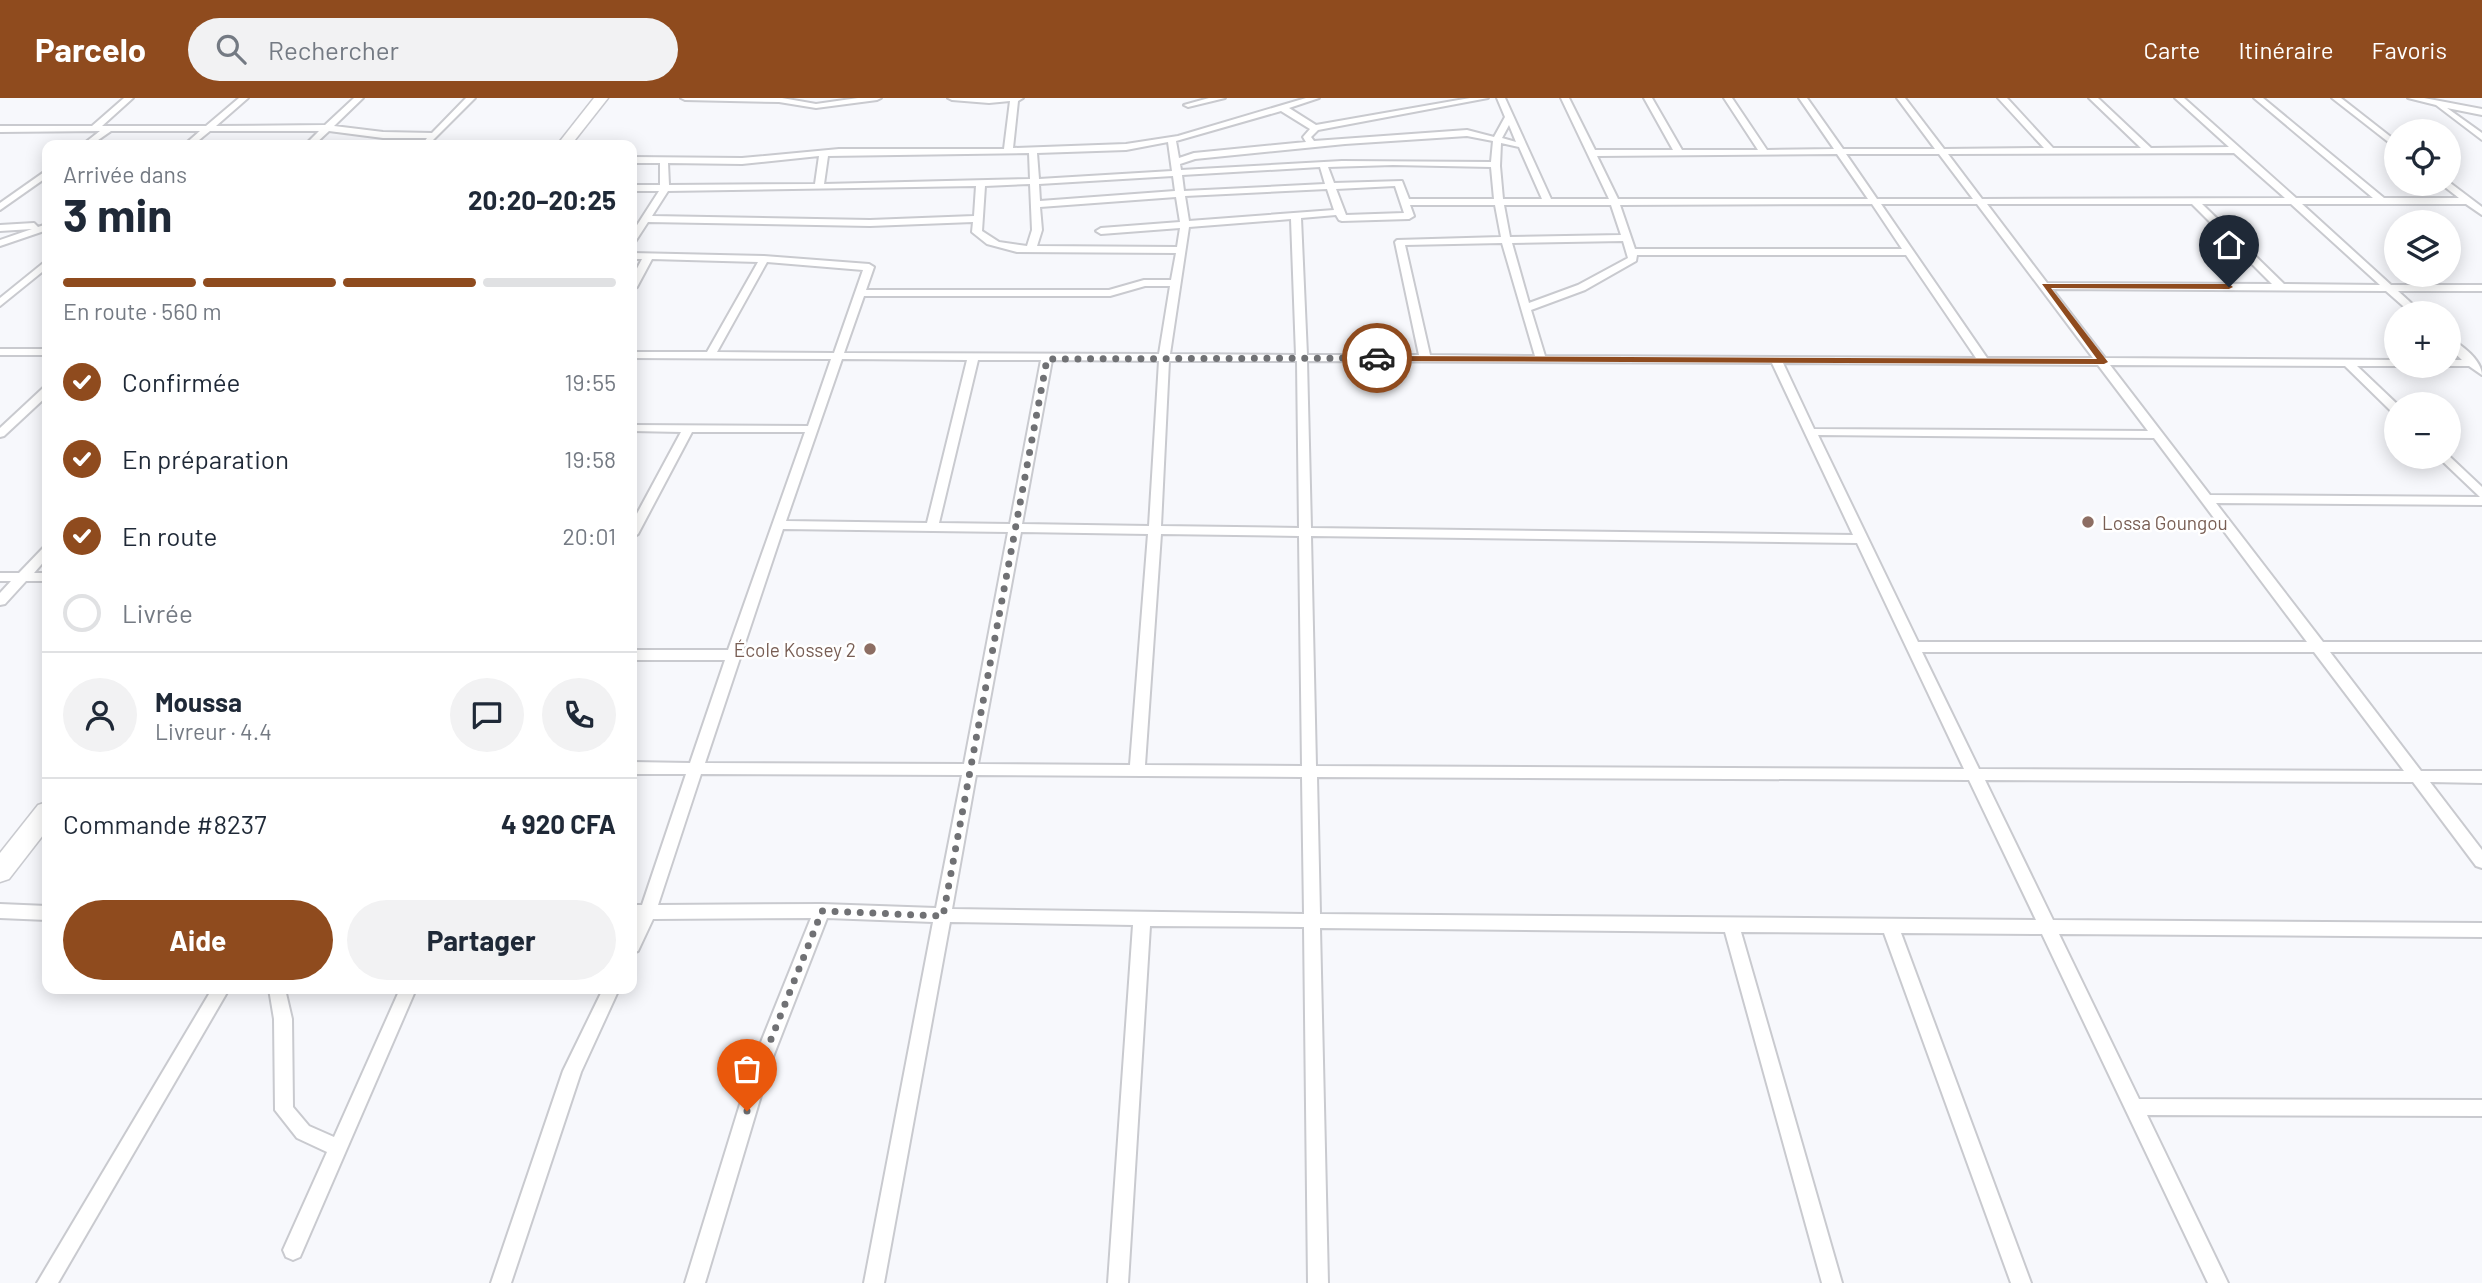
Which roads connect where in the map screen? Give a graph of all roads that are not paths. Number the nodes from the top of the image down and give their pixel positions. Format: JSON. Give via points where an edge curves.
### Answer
{"nodes":[{"id":1,"x":129,"y":98,"type":"edge"},
{"id":2,"x":244,"y":98,"type":"edge"},
{"id":3,"x":359,"y":98,"type":"edge"},
{"id":4,"x":471,"y":98,"type":"edge"},
{"id":5,"x":601,"y":98,"type":"edge"},
{"id":6,"x":685,"y":98,"type":"edge"},
{"id":7,"x":877,"y":98,"type":"edge"},
{"id":8,"x":952,"y":98,"type":"edge"},
{"id":9,"x":1016,"y":98,"type":"edge"},
{"id":10,"x":1221,"y":98,"type":"edge"},
{"id":11,"x":1315,"y":98,"type":"edge"},
{"id":12,"x":1485,"y":98,"type":"edge"},
{"id":13,"x":1500,"y":98,"type":"edge"},
{"id":14,"x":1565,"y":98,"type":"edge"},
{"id":15,"x":1648,"y":98,"type":"edge"},
{"id":16,"x":1728,"y":98,"type":"edge"},
{"id":17,"x":1803,"y":98,"type":"edge"},
{"id":18,"x":1901,"y":98,"type":"edge"},
{"id":19,"x":2002,"y":98,"type":"edge"},
{"id":20,"x":2093,"y":98,"type":"edge"},
{"id":21,"x":2179,"y":98,"type":"edge"},
{"id":22,"x":2258,"y":98,"type":"edge"},
{"id":23,"x":2336,"y":98,"type":"edge"},
{"id":24,"x":2412,"y":98,"type":"edge"},
{"id":25,"x":2436,"y":103,"type":"junction"},
{"id":26,"x":1188,"y":105,"type":"dead end"},
{"id":27,"x":1283,"y":108,"type":"junction"},
{"id":28,"x":2482,"y":112,"type":"edge"},
{"id":29,"x":1508,"y":119,"type":"junction"},
{"id":30,"x":208,"y":128,"type":"junction"},
{"id":31,"x":327,"y":128,"type":"junction"},
{"id":32,"x":1315,"y":128,"type":"junction"},
{"id":33,"x":0,"y":129,"type":"edge"},
{"id":34,"x":10,"y":129,"type":"junction"},
{"id":35,"x":94,"y":129,"type":"junction"},
{"id":36,"x":109,"y":129,"type":"junction"},
{"id":37,"x":434,"y":135,"type":"junction"},
{"id":38,"x":0,"y":136,"type":"edge"},
{"id":39,"x":2384,"y":136,"type":"edge"},
{"id":40,"x":2482,"y":137,"type":"edge"},
{"id":41,"x":93,"y":140,"type":"edge"},
{"id":42,"x":194,"y":140,"type":"edge"},
{"id":43,"x":314,"y":140,"type":"edge"},
{"id":44,"x":430,"y":140,"type":"edge"},
{"id":45,"x":568,"y":140,"type":"edge"},
{"id":46,"x":1172,"y":140,"type":"junction"},
{"id":47,"x":1497,"y":140,"type":"junction"},
{"id":48,"x":1345,"y":141,"type":"junction"},
{"id":49,"x":1311,"y":144,"type":"junction"},
{"id":50,"x":1520,"y":145,"type":"junction"},
{"id":51,"x":2148,"y":150,"type":"junction"},
{"id":52,"x":2237,"y":150,"type":"junction"},
{"id":53,"x":1942,"y":151,"type":"junction"},
{"id":54,"x":2050,"y":151,"type":"junction"},
{"id":55,"x":1007,"y":152,"type":"junction"},
{"id":56,"x":1033,"y":152,"type":"junction"},
{"id":57,"x":1679,"y":152,"type":"junction"},
{"id":58,"x":1764,"y":152,"type":"junction"},
{"id":59,"x":1840,"y":152,"type":"junction"},
{"id":60,"x":824,"y":153,"type":"junction"},
{"id":61,"x":1591,"y":153,"type":"junction"},
{"id":62,"x":637,"y":160,"type":"edge"},
{"id":63,"x":664,"y":160,"type":"junction"},
{"id":64,"x":1176,"y":162,"type":"junction"},
{"id":65,"x":1350,"y":163,"type":"junction"},
{"id":66,"x":1322,"y":164,"type":"junction"},
{"id":67,"x":1495,"y":165,"type":"junction"},
{"id":68,"x":1178,"y":173,"type":"junction"},
{"id":69,"x":42,"y":177,"type":"edge"},
{"id":70,"x":1034,"y":181,"type":"junction"},
{"id":71,"x":981,"y":183,"type":"junction"},
{"id":72,"x":819,"y":185,"type":"junction"},
{"id":73,"x":1331,"y":187,"type":"junction"},
{"id":74,"x":637,"y":188,"type":"edge"},
{"id":75,"x":665,"y":188,"type":"junction"},
{"id":76,"x":1181,"y":193,"type":"junction"},
{"id":77,"x":2461,"y":196,"type":"edge"},
{"id":78,"x":1500,"y":201,"type":"junction"},
{"id":79,"x":1547,"y":201,"type":"junction"},
{"id":80,"x":1874,"y":201,"type":"junction"},
{"id":81,"x":1979,"y":201,"type":"junction"},
{"id":82,"x":2194,"y":201,"type":"junction"},
{"id":83,"x":2295,"y":201,"type":"junction"},
{"id":84,"x":2382,"y":201,"type":"junction"},
{"id":85,"x":2468,"y":201,"type":"junction"},
{"id":86,"x":1405,"y":202,"type":"junction"},
{"id":87,"x":1615,"y":202,"type":"junction"},
{"id":88,"x":1038,"y":204,"type":"junction"},
{"id":89,"x":0,"y":207,"type":"edge"},
{"id":90,"x":1340,"y":212,"type":"junction"},
{"id":91,"x":2482,"y":212,"type":"edge"},
{"id":92,"x":1296,"y":215,"type":"junction"},
{"id":93,"x":646,"y":219,"type":"junction"},
{"id":94,"x":977,"y":219,"type":"junction"},
{"id":95,"x":1185,"y":224,"type":"junction"},
{"id":96,"x":42,"y":226,"type":"edge"},
{"id":97,"x":0,"y":228,"type":"edge"},
{"id":98,"x":42,"y":228,"type":"edge"},
{"id":99,"x":1101,"y":231,"type":"dead end"},
{"id":100,"x":637,"y":232,"type":"edge"},
{"id":101,"x":1628,"y":238,"type":"junction"},
{"id":102,"x":1507,"y":241,"type":"junction"},
{"id":103,"x":0,"y":243,"type":"edge"},
{"id":104,"x":1031,"y":249,"type":"junction"},
{"id":105,"x":1181,"y":250,"type":"junction"},
{"id":106,"x":1631,"y":252,"type":"junction"},
{"id":107,"x":1909,"y":252,"type":"junction"},
{"id":108,"x":637,"y":256,"type":"edge"},
{"id":109,"x":649,"y":256,"type":"junction"},
{"id":110,"x":764,"y":259,"type":"junction"},
{"id":111,"x":42,"y":267,"type":"edge"},
{"id":112,"x":637,"y":278,"type":"edge"},
{"id":113,"x":2384,"y":282,"type":"edge"},
{"id":114,"x":1176,"y":283,"type":"junction"},
{"id":115,"x":2045,"y":286,"type":"junction"},
{"id":116,"x":2281,"y":287,"type":"junction"},
{"id":117,"x":2384,"y":287,"type":"edge"},
{"id":118,"x":2389,"y":287,"type":"joint"},
{"id":119,"x":2482,"y":288,"type":"edge"},
{"id":120,"x":860,"y":293,"type":"junction"},
{"id":121,"x":2404,"y":301,"type":"edge"},
{"id":122,"x":0,"y":303,"type":"edge"},
{"id":123,"x":1525,"y":308,"type":"junction"},
{"id":124,"x":2461,"y":351,"type":"edge"},
{"id":125,"x":0,"y":352,"type":"edge"},
{"id":126,"x":42,"y":352,"type":"edge"},
{"id":127,"x":637,"y":355,"type":"edge"},
{"id":128,"x":710,"y":356,"type":"junction"},
{"id":129,"x":838,"y":357,"type":"junction"},
{"id":130,"x":973,"y":358,"type":"junction"},
{"id":131,"x":1425,"y":358,"type":"junction"},
{"id":132,"x":1047,"y":359,"type":"junction"},
{"id":133,"x":1164,"y":359,"type":"junction"},
{"id":134,"x":1302,"y":359,"type":"junction"},
{"id":135,"x":1541,"y":359,"type":"junction"},
{"id":136,"x":1776,"y":361,"type":"junction"},
{"id":137,"x":1984,"y":361,"type":"junction"},
{"id":138,"x":2104,"y":362,"type":"junction"},
{"id":139,"x":2348,"y":363,"type":"junction"},
{"id":140,"x":2384,"y":363,"type":"edge"},
{"id":141,"x":2477,"y":363,"type":"edge"},
{"id":142,"x":2482,"y":372,"type":"edge"},
{"id":143,"x":42,"y":395,"type":"edge"},
{"id":144,"x":2384,"y":398,"type":"edge"},
{"id":145,"x":637,"y":428,"type":"edge"},
{"id":146,"x":688,"y":429,"type":"junction"},
{"id":147,"x":814,"y":429,"type":"junction"},
{"id":148,"x":1811,"y":432,"type":"junction"},
{"id":149,"x":0,"y":434,"type":"edge"},
{"id":150,"x":2159,"y":435,"type":"junction"},
{"id":151,"x":2456,"y":469,"type":"edge"},
{"id":152,"x":2482,"y":494,"type":"edge"},
{"id":153,"x":2207,"y":499,"type":"junction"},
{"id":154,"x":2482,"y":501,"type":"edge"},
{"id":155,"x":637,"y":525,"type":"edge"},
{"id":156,"x":781,"y":525,"type":"junction"},
{"id":157,"x":932,"y":527,"type":"junction"},
{"id":158,"x":1016,"y":528,"type":"junction"},
{"id":159,"x":1155,"y":530,"type":"junction"},
{"id":160,"x":1305,"y":532,"type":"junction"},
{"id":161,"x":1862,"y":539,"type":"junction"},
{"id":162,"x":42,"y":556,"type":"edge"},
{"id":163,"x":0,"y":577,"type":"edge"},
{"id":164,"x":23,"y":577,"type":"junction"},
{"id":165,"x":42,"y":577,"type":"edge"},
{"id":166,"x":0,"y":601,"type":"edge"},
{"id":167,"x":2318,"y":646,"type":"junction"},
{"id":168,"x":1914,"y":647,"type":"junction"},
{"id":169,"x":2482,"y":647,"type":"edge"},
{"id":170,"x":637,"y":655,"type":"edge"},
{"id":171,"x":733,"y":655,"type":"junction"},
{"id":172,"x":637,"y":768,"type":"edge"},
{"id":173,"x":697,"y":768,"type":"junction"},
{"id":174,"x":970,"y":769,"type":"junction"},
{"id":175,"x":1137,"y":770,"type":"junction"},
{"id":176,"x":1308,"y":771,"type":"junction"},
{"id":177,"x":1976,"y":775,"type":"junction"},
{"id":178,"x":2417,"y":777,"type":"junction"},
{"id":179,"x":2482,"y":777,"type":"edge"},
{"id":180,"x":42,"y":818,"type":"edge"},
{"id":181,"x":2482,"y":862,"type":"edge"},
{"id":182,"x":0,"y":872,"type":"edge"},
{"id":183,"x":0,"y":911,"type":"edge"},
{"id":184,"x":640,"y":911,"type":"edge"},
{"id":185,"x":822,"y":911,"type":"junction"},
{"id":186,"x":42,"y":913,"type":"edge"},
{"id":187,"x":943,"y":916,"type":"junction"},
{"id":188,"x":1142,"y":918,"type":"junction"},
{"id":189,"x":1311,"y":920,"type":"junction"},
{"id":190,"x":1731,"y":925,"type":"junction"},
{"id":191,"x":1890,"y":926,"type":"junction"},
{"id":192,"x":2049,"y":927,"type":"junction"},
{"id":193,"x":2482,"y":930,"type":"edge"},
{"id":194,"x":218,"y":994,"type":"edge"},
{"id":195,"x":278,"y":994,"type":"edge"},
{"id":196,"x":406,"y":994,"type":"edge"},
{"id":197,"x":609,"y":994,"type":"edge"},
{"id":198,"x":2135,"y":1107,"type":"junction"},
{"id":199,"x":2482,"y":1108,"type":"edge"},
{"id":200,"x":338,"y":1148,"type":"junction"},
{"id":201,"x":293,"y":1250,"type":"dead end"},
{"id":202,"x":47,"y":1283,"type":"edge"},
{"id":203,"x":501,"y":1283,"type":"edge"},
{"id":204,"x":695,"y":1283,"type":"edge"},
{"id":205,"x":874,"y":1283,"type":"edge"},
{"id":206,"x":1118,"y":1283,"type":"edge"},
{"id":207,"x":1318,"y":1283,"type":"edge"},
{"id":208,"x":1832,"y":1283,"type":"edge"},
{"id":209,"x":2021,"y":1283,"type":"edge"},
{"id":210,"x":2218,"y":1283,"type":"edge"}],
"edges":[{"from":1,"to":35,"type":"street"},
{"from":2,"to":30,"type":"street"},
{"from":3,"to":31,"type":"street"},
{"from":4,"to":37,"type":"street"},
{"from":5,"to":45,"type":"main road"},
{"from":6,"to":7,"type":"street","via":[[779,100],[816,106]]},
{"from":8,"to":9,"type":"street"},
{"from":9,"to":55,"type":"street"},
{"from":10,"to":26,"type":"street"},
{"from":11,"to":27,"type":"street"},
{"from":12,"to":32,"type":"street"},
{"from":13,"to":29,"type":"street"},
{"from":14,"to":61,"type":"street"},
{"from":15,"to":57,"type":"street"},
{"from":16,"to":58,"type":"street"},
{"from":17,"to":59,"type":"street"},
{"from":18,"to":53,"type":"street"},
{"from":19,"to":54,"type":"street"},
{"from":20,"to":51,"type":"street"},
{"from":21,"to":52,"type":"street"},
{"from":22,"to":84,"type":"street"},
{"from":23,"to":39,"type":"street"},
{"from":24,"to":25,"type":"street"},
{"from":25,"to":28,"type":"street"},
{"from":25,"to":40,"type":"street"},
{"from":27,"to":32,"type":"street"},
{"from":27,"to":46,"type":"street"},
{"from":29,"to":47,"type":"street"},
{"from":29,"to":50,"type":"street"},
{"from":30,"to":31,"type":"street"},
{"from":30,"to":36,"type":"street"},
{"from":30,"to":42,"type":"street"},
{"from":31,"to":37,"type":"street"},
{"from":31,"to":43,"type":"street"},
{"from":32,"to":49,"type":"street","via":[[1307,137]]},
{"from":33,"to":34,"type":"street"},
{"from":34,"to":35,"type":"street"},
{"from":34,"to":38,"type":"street"},
{"from":35,"to":36,"type":"street"},
{"from":36,"to":41,"type":"street"},
{"from":37,"to":44,"type":"street"},
{"from":46,"to":56,"type":"street"},
{"from":46,"to":64,"type":"street"},
{"from":47,"to":48,"type":"street","via":[[1467,133]]},
{"from":47,"to":50,"type":"street"},
{"from":47,"to":67,"type":"street"},
{"from":48,"to":49,"type":"street"},
{"from":48,"to":65,"type":"street"},
{"from":49,"to":64,"type":"street","via":[[1194,156]]},
{"from":50,"to":79,"type":"street"},
{"from":51,"to":52,"type":"street"},
{"from":51,"to":54,"type":"street"},
{"from":52,"to":83,"type":"street"},
{"from":53,"to":54,"type":"street"},
{"from":53,"to":59,"type":"street"},
{"from":53,"to":81,"type":"street"},
{"from":55,"to":56,"type":"street"},
{"from":55,"to":60,"type":"street"},
{"from":56,"to":70,"type":"street"},
{"from":57,"to":58,"type":"street"},
{"from":57,"to":61,"type":"street"},
{"from":58,"to":59,"type":"street"},
{"from":59,"to":80,"type":"street"},
{"from":60,"to":63,"type":"street","via":[[742,161]]},
{"from":60,"to":72,"type":"street"},
{"from":61,"to":87,"type":"street"},
{"from":62,"to":63,"type":"street"},
{"from":63,"to":75,"type":"street"},
{"from":64,"to":68,"type":"street"},
{"from":65,"to":66,"type":"street"},
{"from":65,"to":67,"type":"street"},
{"from":66,"to":68,"type":"street"},
{"from":66,"to":73,"type":"street"},
{"from":67,"to":78,"type":"street"},
{"from":68,"to":70,"type":"street"},
{"from":68,"to":76,"type":"street"},
{"from":69,"to":89,"type":"street"},
{"from":70,"to":71,"type":"street"},
{"from":70,"to":88,"type":"street"},
{"from":71,"to":72,"type":"street"},
{"from":71,"to":94,"type":"street"},
{"from":72,"to":75,"type":"street"},
{"from":73,"to":76,"type":"street"},
{"from":73,"to":86,"type":"street","via":[[1399,183]]},
{"from":73,"to":90,"type":"street"},
{"from":74,"to":75,"type":"street"},
{"from":75,"to":93,"type":"street"},
{"from":76,"to":88,"type":"street"},
{"from":76,"to":95,"type":"street"},
{"from":77,"to":85,"type":"street"},
{"from":78,"to":79,"type":"street"},
{"from":78,"to":86,"type":"street"},
{"from":78,"to":102,"type":"street"},
{"from":79,"to":87,"type":"street"},
{"from":80,"to":81,"type":"street"},
{"from":80,"to":87,"type":"street"},
{"from":80,"to":107,"type":"street"},
{"from":81,"to":82,"type":"street"},
{"from":81,"to":115,"type":"street"},
{"from":82,"to":83,"type":"street"},
{"from":82,"to":116,"type":"street"},
{"from":83,"to":84,"type":"street"},
{"from":83,"to":113,"type":"street"},
{"from":84,"to":85,"type":"street"},
{"from":85,"to":91,"type":"street"},
{"from":86,"to":90,"type":"street","via":[[1409,216],[1342,218]]},
{"from":87,"to":101,"type":"street"},
{"from":88,"to":104,"type":"street"},
{"from":90,"to":92,"type":"street"},
{"from":92,"to":95,"type":"street"},
{"from":92,"to":134,"type":"street"},
{"from":93,"to":94,"type":"street","via":[[870,223]]},
{"from":93,"to":100,"type":"street"},
{"from":94,"to":104,"type":"street","via":[[977,232],[985,240]]},
{"from":95,"to":99,"type":"street"},
{"from":95,"to":105,"type":"street"},
{"from":96,"to":97,"type":"street"},
{"from":98,"to":103,"type":"street"},
{"from":101,"to":102,"type":"street"},
{"from":101,"to":106,"type":"street"},
{"from":102,"to":123,"type":"street"},
{"from":102,"to":131,"type":"street","via":[[1400,243]]},
{"from":104,"to":105,"type":"street"},
{"from":105,"to":114,"type":"street"},
{"from":106,"to":107,"type":"street"},
{"from":106,"to":123,"type":"street","via":[[1633,259],[1617,270]]},
{"from":107,"to":137,"type":"street"},
{"from":108,"to":109,"type":"street"},
{"from":109,"to":110,"type":"street"},
{"from":109,"to":112,"type":"street"},
{"from":110,"to":120,"type":"street","via":[[870,267]]},
{"from":110,"to":128,"type":"street"},
{"from":111,"to":122,"type":"street"},
{"from":114,"to":120,"type":"street","via":[[1144,283],[1110,293]]},
{"from":114,"to":133,"type":"street"},
{"from":115,"to":116,"type":"street"},
{"from":115,"to":138,"type":"street"},
{"from":116,"to":117,"type":"street"},
{"from":118,"to":119,"type":"street"},
{"from":118,"to":121,"type":"street"},
{"from":120,"to":129,"type":"street"},
{"from":123,"to":135,"type":"street"},
{"from":124,"to":141,"type":"street"},
{"from":125,"to":126,"type":"street"},
{"from":127,"to":128,"type":"street"},
{"from":128,"to":129,"type":"street"},
{"from":129,"to":130,"type":"street"},
{"from":129,"to":147,"type":"street"},
{"from":130,"to":132,"type":"street"},
{"from":130,"to":157,"type":"street"},
{"from":131,"to":134,"type":"street"},
{"from":131,"to":135,"type":"street"},
{"from":132,"to":133,"type":"street"},
{"from":132,"to":158,"type":"street"},
{"from":133,"to":134,"type":"street"},
{"from":133,"to":159,"type":"street"},
{"from":134,"to":160,"type":"street"},
{"from":135,"to":136,"type":"street"},
{"from":136,"to":137,"type":"street"},
{"from":136,"to":148,"type":"street"},
{"from":137,"to":138,"type":"street"},
{"from":138,"to":139,"type":"street"},
{"from":138,"to":150,"type":"street"},
{"from":139,"to":140,"type":"street"},
{"from":139,"to":144,"type":"street"},
{"from":141,"to":142,"type":"street"},
{"from":143,"to":149,"type":"street"},
{"from":145,"to":146,"type":"street"},
{"from":146,"to":147,"type":"street"},
{"from":146,"to":155,"type":"street"},
{"from":147,"to":156,"type":"street"},
{"from":148,"to":150,"type":"street"},
{"from":148,"to":161,"type":"street"},
{"from":150,"to":153,"type":"street"},
{"from":151,"to":152,"type":"street"},
{"from":153,"to":154,"type":"street"},
{"from":153,"to":167,"type":"street"},
{"from":156,"to":157,"type":"street"},
{"from":156,"to":171,"type":"street"},
{"from":157,"to":158,"type":"street"},
{"from":158,"to":159,"type":"street"},
{"from":158,"to":174,"type":"street"},
{"from":159,"to":160,"type":"street"},
{"from":159,"to":175,"type":"street"},
{"from":160,"to":161,"type":"street"},
{"from":160,"to":176,"type":"street"},
{"from":161,"to":168,"type":"street"},
{"from":162,"to":164,"type":"street"},
{"from":163,"to":164,"type":"street"},
{"from":164,"to":165,"type":"street"},
{"from":164,"to":166,"type":"street"},
{"from":167,"to":168,"type":"street"},
{"from":167,"to":169,"type":"street"},
{"from":167,"to":178,"type":"street"},
{"from":168,"to":177,"type":"street"},
{"from":170,"to":171,"type":"street"},
{"from":171,"to":173,"type":"street"},
{"from":172,"to":173,"type":"street"},
{"from":173,"to":174,"type":"street"},
{"from":173,"to":184,"type":"street"},
{"from":174,"to":175,"type":"street"},
{"from":174,"to":187,"type":"street"},
{"from":175,"to":176,"type":"street"},
{"from":176,"to":177,"type":"street"},
{"from":176,"to":189,"type":"street"},
{"from":177,"to":178,"type":"street"},
{"from":177,"to":192,"type":"street"},
{"from":178,"to":179,"type":"street"},
{"from":178,"to":181,"type":"street"},
{"from":180,"to":182,"type":"main road"},
{"from":183,"to":186,"type":"street"},
{"from":184,"to":185,"type":"street"},
{"from":185,"to":187,"type":"street"},
{"from":185,"to":204,"type":"street","via":[[762,1062]]},
{"from":187,"to":188,"type":"street"},
{"from":187,"to":205,"type":"street"},
{"from":188,"to":189,"type":"street"},
{"from":188,"to":206,"type":"street"},
{"from":189,"to":190,"type":"street"},
{"from":189,"to":207,"type":"street"},
{"from":190,"to":191,"type":"street"},
{"from":190,"to":208,"type":"street"},
{"from":191,"to":192,"type":"street"},
{"from":191,"to":209,"type":"street"},
{"from":192,"to":193,"type":"street"},
{"from":192,"to":198,"type":"street"},
{"from":194,"to":202,"type":"street"},
{"from":195,"to":200,"type":"street","via":[[283,1019],[284,1110],[303,1132]]},
{"from":196,"to":200,"type":"street"},
{"from":197,"to":203,"type":"street","via":[[572,1071]]},
{"from":198,"to":199,"type":"street"},
{"from":198,"to":210,"type":"street"},
{"from":200,"to":201,"type":"street"}]}
